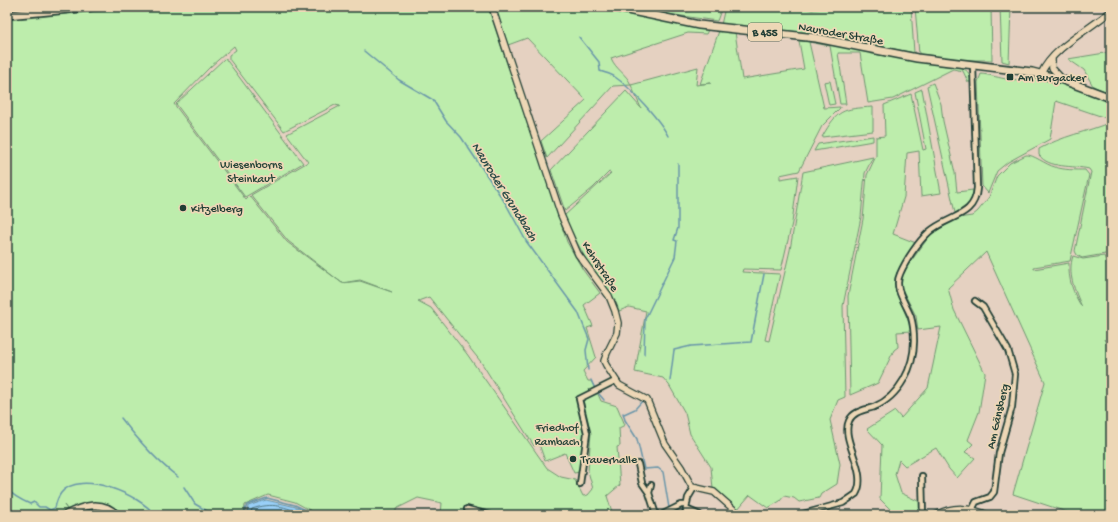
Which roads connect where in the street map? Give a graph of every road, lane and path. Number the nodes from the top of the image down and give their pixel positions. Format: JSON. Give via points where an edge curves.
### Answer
{"nodes":[{"id":1,"x":90,"y":7,"type":"edge"},
{"id":2,"x":492,"y":7,"type":"edge"},
{"id":3,"x":613,"y":7,"type":"edge"},
{"id":4,"x":1111,"y":11,"type":"edge"},
{"id":5,"x":7,"y":15,"type":"edge"},
{"id":6,"x":1052,"y":58,"type":"junction"},
{"id":7,"x":973,"y":65,"type":"junction"},
{"id":8,"x":1042,"y":74,"type":"junction"},
{"id":9,"x":1063,"y":80,"type":"junction"},
{"id":10,"x":1111,"y":98,"type":"edge"},
{"id":11,"x":975,"y":301,"type":"dead end"},
{"id":12,"x":615,"y":381,"type":"junction"},
{"id":13,"x":638,"y":464,"type":"dead end"},
{"id":14,"x":922,"y":476,"type":"dead end"},
{"id":15,"x":580,"y":484,"type":"dead end"},
{"id":16,"x":651,"y":485,"type":"dead end"},
{"id":17,"x":694,"y":488,"type":"junction"},
{"id":18,"x":649,"y":493,"type":"junction"},
{"id":19,"x":686,"y":507,"type":"junction"},
{"id":20,"x":467,"y":509,"type":"dead end"},
{"id":21,"x":972,"y":510,"type":"junction"},
{"id":22,"x":7,"y":513,"type":"edge"},
{"id":23,"x":12,"y":515,"type":"edge"},
{"id":24,"x":65,"y":515,"type":"edge"},
{"id":25,"x":118,"y":515,"type":"edge"},
{"id":26,"x":490,"y":515,"type":"edge"},
{"id":27,"x":656,"y":515,"type":"edge"},
{"id":28,"x":661,"y":515,"type":"edge"},
{"id":29,"x":685,"y":515,"type":"edge"},
{"id":30,"x":700,"y":515,"type":"edge"},
{"id":31,"x":740,"y":515,"type":"edge"},
{"id":32,"x":799,"y":515,"type":"edge"},
{"id":33,"x":923,"y":515,"type":"edge"},
{"id":34,"x":936,"y":515,"type":"edge"},
{"id":35,"x":980,"y":515,"type":"edge"},
{"id":36,"x":987,"y":515,"type":"edge"}],
"edges":[{"from":1,"to":5,"type":"main road"},
{"from":2,"to":12,"type":"street","name":"Kehrstraße","via":[[561,215],[578,254],[609,296],[615,311],[617,333],[604,361]]},
{"from":3,"to":7,"type":"main road","name":"Nauroder Straße","number":"B 455","via":[[699,25],[816,38],[901,55]]},
{"from":4,"to":6,"type":"street"},
{"from":6,"to":8,"type":"street"},
{"from":6,"to":9,"type":"street","via":[[1052,68]]},
{"from":7,"to":8,"type":"main road","name":"Nauroder Straße","number":"B 455"},
{"from":7,"to":32,"type":"street","via":[[977,188],[975,201],[964,212],[928,233],[899,276],[899,290],[912,323],[914,351],[906,377],[898,388],[884,401],[854,414],[849,420],[848,434],[860,480],[859,490],[849,501]]},
{"from":8,"to":9,"type":"main road","number":"B 455"},
{"from":9,"to":10,"type":"main road","number":"B 455"},
{"from":11,"to":21,"type":"street","name":"Am Gänsberg","via":[[983,307],[1010,356],[1015,380],[999,454],[994,492],[990,497],[976,502]]},
{"from":12,"to":15,"type":"street","via":[[579,399],[587,433]]},
{"from":12,"to":17,"type":"street","name":"Kehrstraße","via":[[647,400],[665,444]]},
{"from":13,"to":18,"type":"street","via":[[642,483]]},
{"from":14,"to":33,"type":"street"},
{"from":16,"to":18,"type":"street"},
{"from":17,"to":19,"type":"street"},
{"from":17,"to":31,"type":"street","via":[[714,492]]},
{"from":18,"to":27,"type":"street"},
{"from":19,"to":28,"type":"street","via":[[681,505]]},
{"from":19,"to":29,"type":"street"},
{"from":19,"to":30,"type":"street"},
{"from":20,"to":26,"type":"street"},
{"from":21,"to":34,"type":"street","via":[[956,509]]},
{"from":21,"to":35,"type":"street"},
{"from":21,"to":36,"type":"street"},
{"from":22,"to":23,"type":"main road"},
{"from":24,"to":25,"type":"main road","via":[[94,505],[110,509]]}]}
